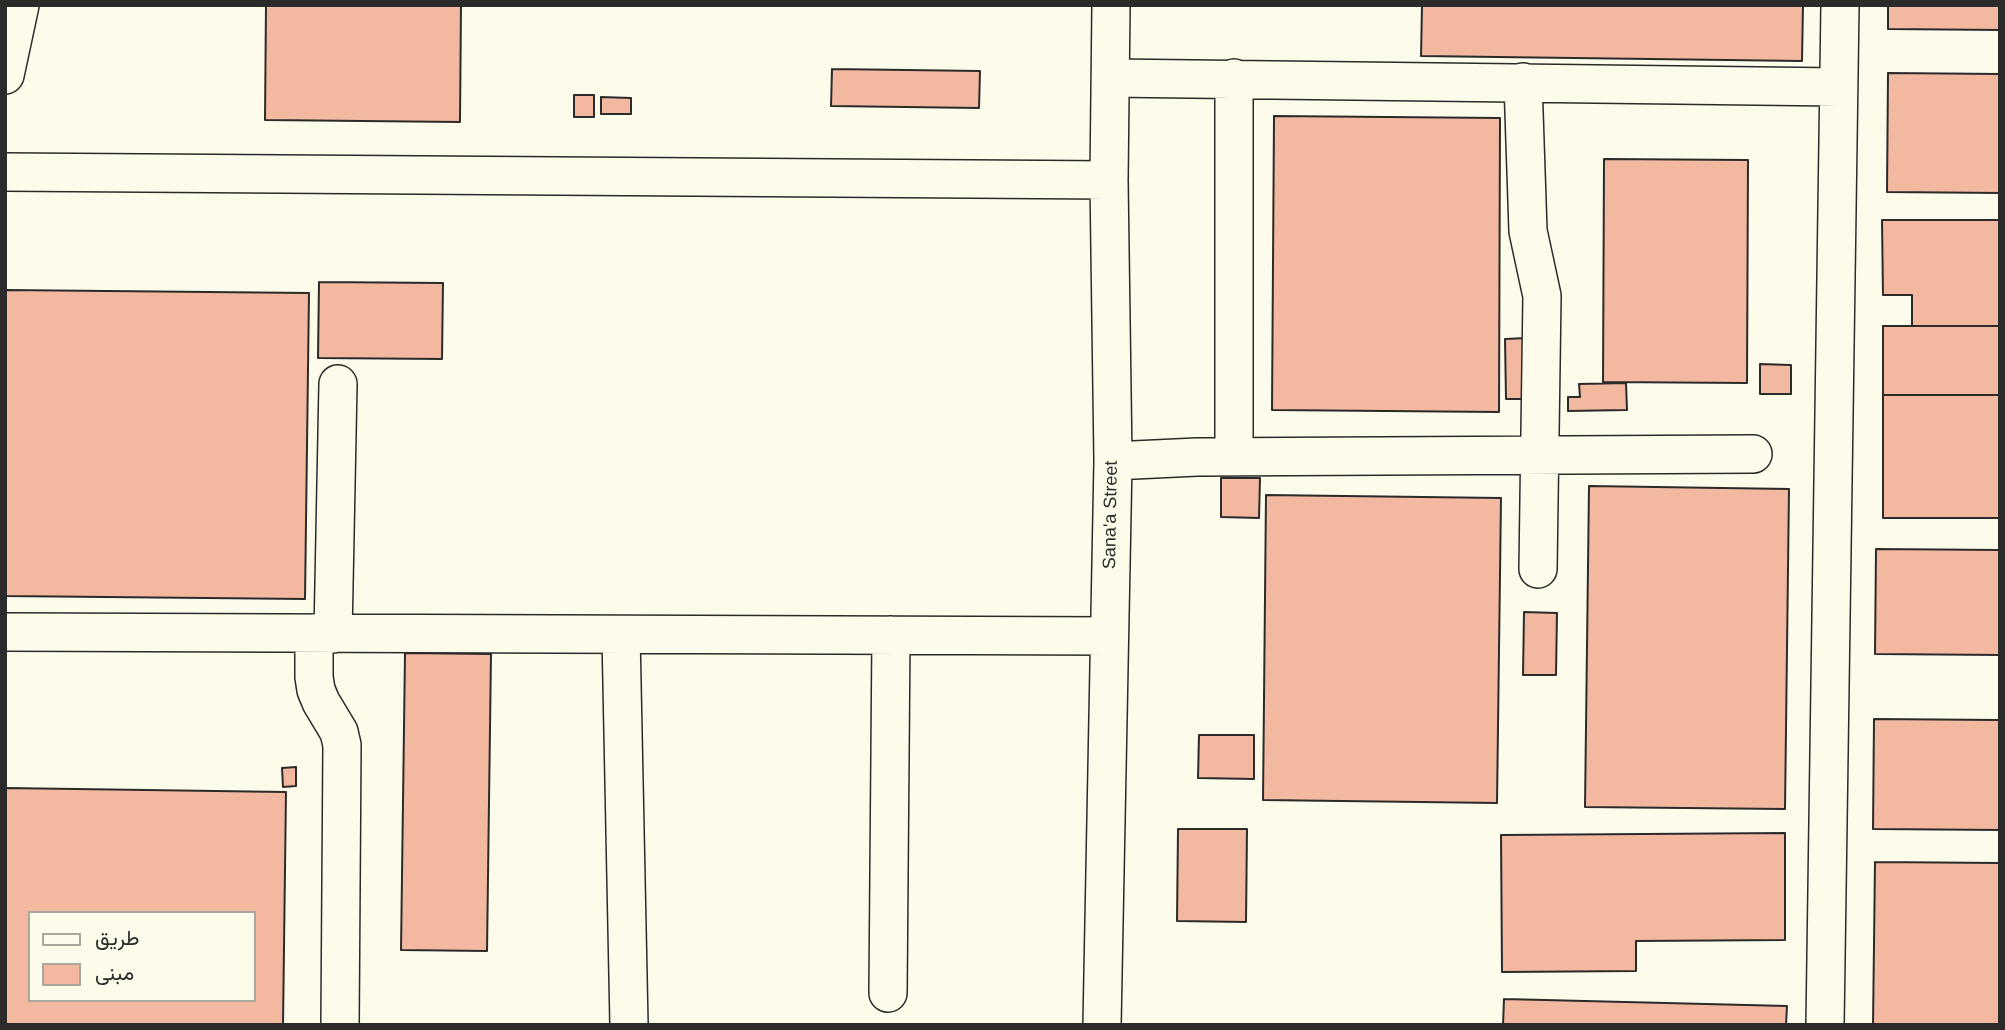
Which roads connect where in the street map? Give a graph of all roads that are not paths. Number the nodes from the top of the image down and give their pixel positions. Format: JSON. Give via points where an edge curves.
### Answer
{"nodes":[{"id":1,"x":20,"y":5,"type":"edge"},
{"id":2,"x":1111,"y":5,"type":"edge"},
{"id":3,"x":1839,"y":5,"type":"edge"},
{"id":4,"x":5,"y":75,"type":"edge"},
{"id":5,"x":1111,"y":78,"type":"junction"},
{"id":6,"x":1234,"y":78,"type":"junction"},
{"id":7,"x":1523,"y":82,"type":"junction"},
{"id":8,"x":1838,"y":87,"type":"junction"},
{"id":9,"x":5,"y":172,"type":"edge"},
{"id":10,"x":1109,"y":180,"type":"junction"},
{"id":11,"x":338,"y":384,"type":"dead end"},
{"id":12,"x":1753,"y":454,"type":"dead end"},
{"id":13,"x":1540,"y":455,"type":"junction"},
{"id":14,"x":1234,"y":457,"type":"junction"},
{"id":15,"x":1112,"y":461,"type":"junction"},
{"id":16,"x":1538,"y":569,"type":"dead end"},
{"id":17,"x":5,"y":632,"type":"edge"},
{"id":18,"x":324,"y":633,"type":"junction"},
{"id":19,"x":621,"y":635,"type":"junction"},
{"id":20,"x":891,"y":635,"type":"junction"},
{"id":21,"x":1109,"y":636,"type":"junction"},
{"id":22,"x":888,"y":993,"type":"dead end"},
{"id":23,"x":340,"y":1025,"type":"edge"},
{"id":24,"x":629,"y":1025,"type":"edge"},
{"id":25,"x":1102,"y":1025,"type":"edge"},
{"id":26,"x":1825,"y":1025,"type":"edge"}],
"edges":[{"from":1,"to":4,"type":"street"},
{"from":2,"to":5,"type":"street","name":"Sana'a Street"},
{"from":3,"to":8,"type":"street"},
{"from":5,"to":6,"type":"street"},
{"from":5,"to":10,"type":"street","name":"Sana'a Street"},
{"from":6,"to":7,"type":"street"},
{"from":6,"to":14,"type":"street"},
{"from":7,"to":8,"type":"street"},
{"from":7,"to":13,"type":"street","via":[[1528,231],[1542,296]]},
{"from":8,"to":26,"type":"street"},
{"from":9,"to":10,"type":"street"},
{"from":10,"to":15,"type":"street","name":"Sana'a Street"},
{"from":11,"to":18,"type":"street"},
{"from":12,"to":13,"type":"street"},
{"from":13,"to":14,"type":"street"},
{"from":13,"to":16,"type":"street"},
{"from":14,"to":15,"type":"street"},
{"from":15,"to":21,"type":"street","name":"Sana'a Street"},
{"from":17,"to":18,"type":"street"},
{"from":18,"to":19,"type":"street"},
{"from":18,"to":23,"type":"street","via":[[314,677],[316,690],[342,745]]},
{"from":19,"to":20,"type":"street"},
{"from":19,"to":24,"type":"street"},
{"from":20,"to":21,"type":"street"},
{"from":20,"to":22,"type":"street"},
{"from":21,"to":25,"type":"street","name":"Sana'a Street"}]}
